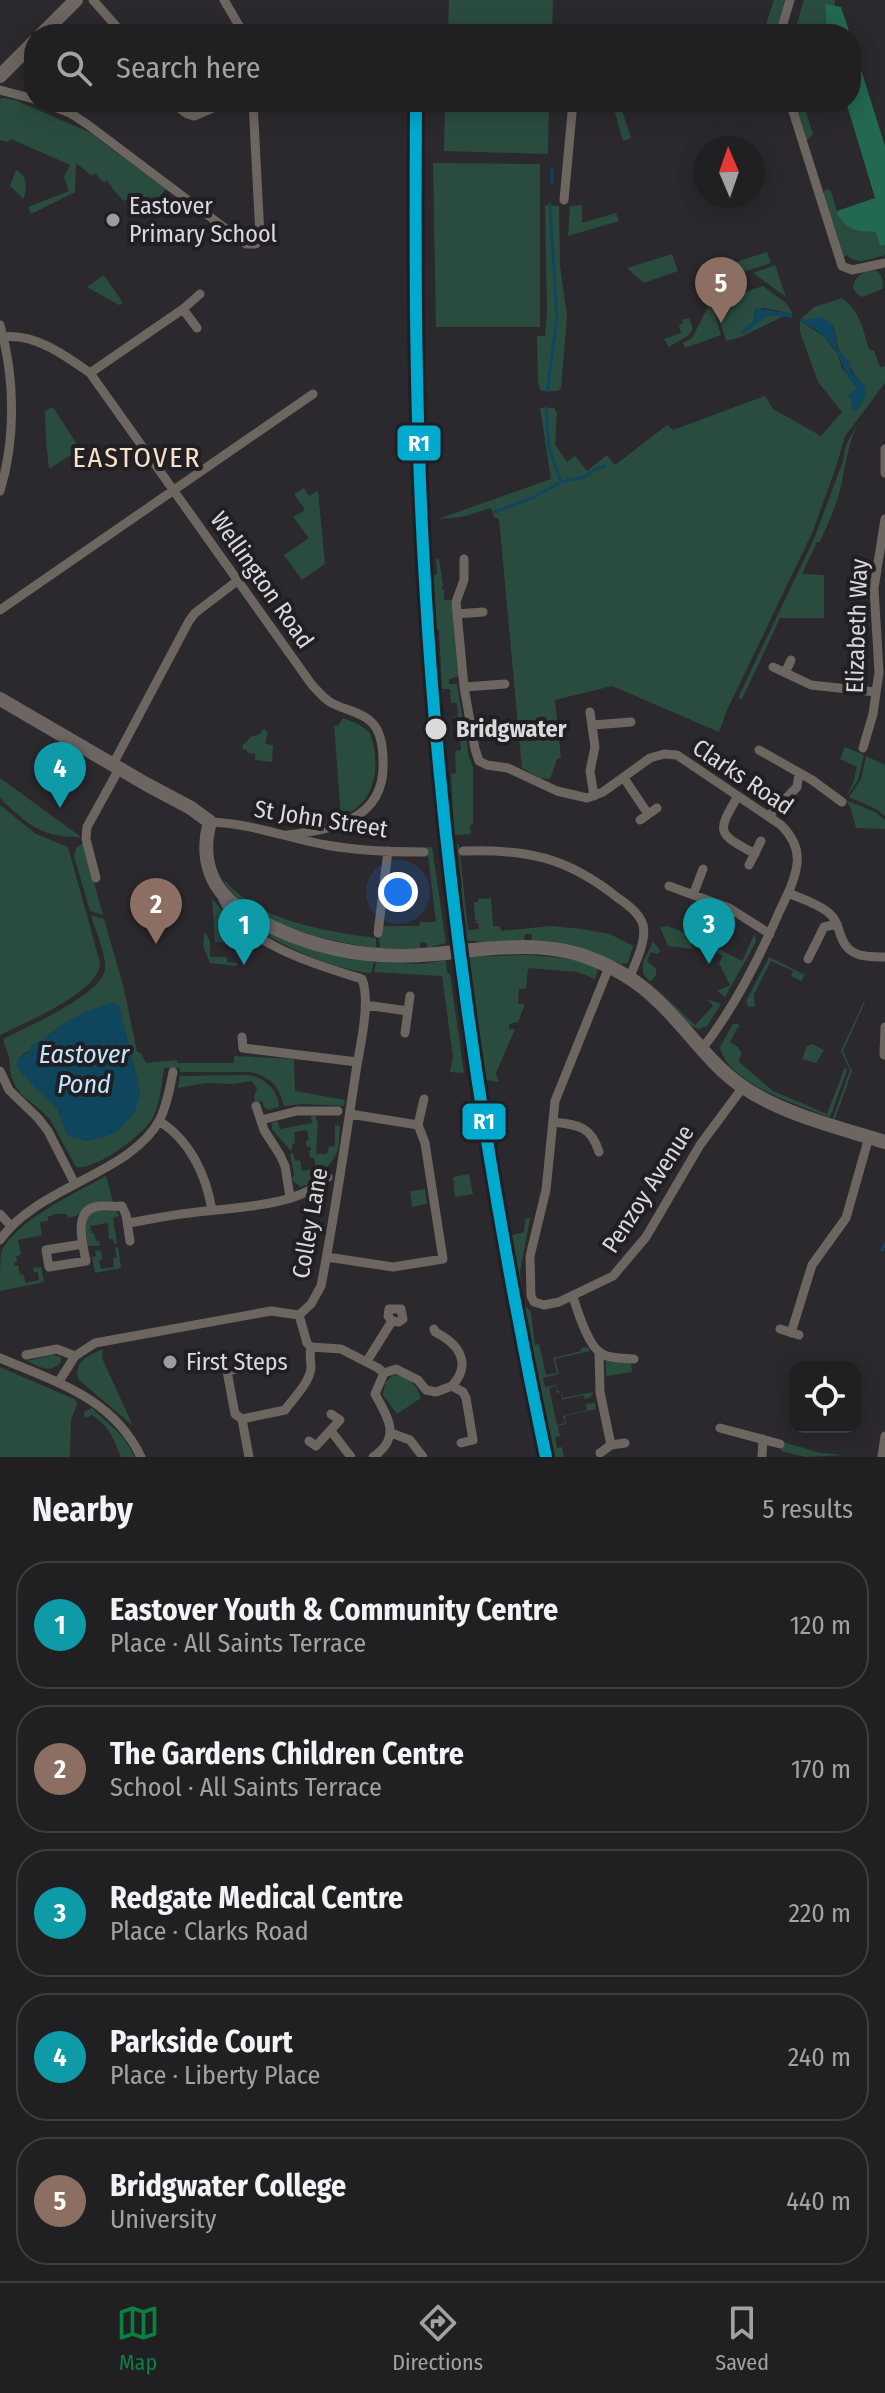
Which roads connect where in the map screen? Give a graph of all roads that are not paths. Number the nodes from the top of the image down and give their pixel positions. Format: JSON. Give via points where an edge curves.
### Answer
{"nodes":[{"id":1,"x":76,"y":0,"type":"edge"},
{"id":2,"x":93,"y":0,"type":"edge"},
{"id":3,"x":224,"y":0,"type":"edge"},
{"id":4,"x":790,"y":0,"type":"edge"},
{"id":5,"x":52,"y":24,"type":"edge"},
{"id":6,"x":114,"y":24,"type":"edge"},
{"id":7,"x":238,"y":24,"type":"edge"},
{"id":8,"x":783,"y":24,"type":"edge"},
{"id":9,"x":24,"y":52,"type":"edge"},
{"id":10,"x":0,"y":76,"type":"edge"},
{"id":11,"x":0,"y":90,"type":"edge"},
{"id":12,"x":24,"y":96,"type":"edge"},
{"id":13,"x":67,"y":112,"type":"edge"},
{"id":14,"x":253,"y":112,"type":"edge"},
{"id":15,"x":572,"y":112,"type":"edge"},
{"id":16,"x":793,"y":112,"type":"edge"},
{"id":17,"x":564,"y":200,"type":"dead end"},
{"id":18,"x":885,"y":263,"type":"edge"},
{"id":19,"x":200,"y":294,"type":"dead end"},
{"id":20,"x":183,"y":309,"type":"junction"},
{"id":21,"x":0,"y":325,"type":"edge"},
{"id":22,"x":197,"y":328,"type":"dead end"},
{"id":23,"x":3,"y":337,"type":"junction"},
{"id":24,"x":90,"y":373,"type":"junction"},
{"id":25,"x":313,"y":394,"type":"dead end"},
{"id":26,"x":885,"y":449,"type":"edge"},
{"id":27,"x":885,"y":473,"type":"edge"},
{"id":28,"x":174,"y":490,"type":"junction"},
{"id":29,"x":0,"y":491,"type":"edge"},
{"id":30,"x":885,"y":519,"type":"edge"},
{"id":31,"x":885,"y":528,"type":"edge"},
{"id":32,"x":464,"y":559,"type":"dead end"},
{"id":33,"x":237,"y":581,"type":"junction"},
{"id":34,"x":0,"y":610,"type":"edge"},
{"id":35,"x":483,"y":612,"type":"dead end"},
{"id":36,"x":457,"y":614,"type":"junction"},
{"id":37,"x":791,"y":660,"type":"dead end"},
{"id":38,"x":773,"y":667,"type":"dead end"},
{"id":39,"x":785,"y":673,"type":"junction"},
{"id":40,"x":505,"y":684,"type":"dead end"},
{"id":41,"x":464,"y":687,"type":"junction"},
{"id":42,"x":876,"y":692,"type":"junction"},
{"id":43,"x":0,"y":699,"type":"edge"},
{"id":44,"x":590,"y":712,"type":"dead end"},
{"id":45,"x":631,"y":722,"type":"dead end"},
{"id":46,"x":593,"y":725,"type":"junction"},
{"id":47,"x":863,"y":748,"type":"dead end"},
{"id":48,"x":759,"y":750,"type":"dead end"},
{"id":49,"x":116,"y":767,"type":"junction"},
{"id":50,"x":799,"y":774,"type":"junction"},
{"id":51,"x":624,"y":778,"type":"junction"},
{"id":52,"x":594,"y":796,"type":"junction"},
{"id":53,"x":738,"y":796,"type":"junction"},
{"id":54,"x":842,"y":802,"type":"dead end"},
{"id":55,"x":657,"y":808,"type":"dead end"},
{"id":56,"x":769,"y":816,"type":"junction"},
{"id":57,"x":210,"y":822,"type":"junction"},
{"id":58,"x":288,"y":835,"type":"junction"},
{"id":59,"x":761,"y":841,"type":"dead end"},
{"id":60,"x":388,"y":851,"type":"junction"},
{"id":61,"x":463,"y":851,"type":"dead end"},
{"id":62,"x":424,"y":852,"type":"dead end"},
{"id":63,"x":755,"y":854,"type":"junction"},
{"id":64,"x":749,"y":865,"type":"dead end"},
{"id":65,"x":703,"y":869,"type":"dead end"},
{"id":66,"x":96,"y":878,"type":"dead end"},
{"id":67,"x":669,"y":886,"type":"dead end"},
{"id":68,"x":219,"y":891,"type":"junction"},
{"id":69,"x":788,"y":893,"type":"junction"},
{"id":70,"x":693,"y":895,"type":"junction"},
{"id":71,"x":837,"y":924,"type":"junction"},
{"id":72,"x":378,"y":933,"type":"dead end"},
{"id":73,"x":770,"y":934,"type":"junction"},
{"id":74,"x":885,"y":957,"type":"edge"},
{"id":75,"x":808,"y":959,"type":"dead end"},
{"id":76,"x":609,"y":967,"type":"junction"},
{"id":77,"x":629,"y":979,"type":"junction"},
{"id":78,"x":410,"y":996,"type":"dead end"},
{"id":79,"x":365,"y":1005,"type":"junction"},
{"id":80,"x":408,"y":1011,"type":"junction"},
{"id":81,"x":885,"y":1027,"type":"edge"},
{"id":82,"x":405,"y":1033,"type":"dead end"},
{"id":83,"x":242,"y":1037,"type":"dead end"},
{"id":84,"x":701,"y":1050,"type":"junction"},
{"id":85,"x":884,"y":1055,"type":"edge"},
{"id":86,"x":1,"y":1059,"type":"edge"},
{"id":87,"x":357,"y":1062,"type":"junction"},
{"id":88,"x":0,"y":1069,"type":"edge"},
{"id":89,"x":173,"y":1072,"type":"dead end"},
{"id":90,"x":743,"y":1087,"type":"junction"},
{"id":91,"x":424,"y":1099,"type":"dead end"},
{"id":92,"x":256,"y":1106,"type":"dead end"},
{"id":93,"x":338,"y":1111,"type":"dead end"},
{"id":94,"x":350,"y":1114,"type":"junction"},
{"id":95,"x":261,"y":1120,"type":"junction"},
{"id":96,"x":159,"y":1121,"type":"junction"},
{"id":97,"x":554,"y":1122,"type":"junction"},
{"id":98,"x":418,"y":1125,"type":"junction"},
{"id":99,"x":869,"y":1137,"type":"junction"},
{"id":100,"x":885,"y":1142,"type":"edge"},
{"id":101,"x":600,"y":1144,"type":"dead end"},
{"id":102,"x":328,"y":1177,"type":"dead end"},
{"id":103,"x":75,"y":1184,"type":"junction"},
{"id":104,"x":290,"y":1197,"type":"junction"},
{"id":105,"x":212,"y":1210,"type":"junction"},
{"id":106,"x":0,"y":1214,"type":"edge"},
{"id":107,"x":128,"y":1223,"type":"junction"},
{"id":108,"x":11,"y":1226,"type":"junction"},
{"id":109,"x":0,"y":1240,"type":"edge"},
{"id":110,"x":130,"y":1241,"type":"dead end"},
{"id":111,"x":83,"y":1244,"type":"dead end"},
{"id":112,"x":327,"y":1257,"type":"junction"},
{"id":113,"x":573,"y":1297,"type":"junction"},
{"id":114,"x":299,"y":1315,"type":"junction"},
{"id":115,"x":392,"y":1321,"type":"dead end"},
{"id":116,"x":434,"y":1329,"type":"dead end"},
{"id":117,"x":780,"y":1329,"type":"dead end"},
{"id":118,"x":311,"y":1347,"type":"junction"},
{"id":119,"x":599,"y":1352,"type":"junction"},
{"id":120,"x":26,"y":1355,"type":"dead end"},
{"id":121,"x":75,"y":1356,"type":"junction"},
{"id":122,"x":0,"y":1358,"type":"edge"},
{"id":123,"x":634,"y":1359,"type":"dead end"},
{"id":124,"x":367,"y":1361,"type":"junction"},
{"id":125,"x":265,"y":1364,"type":"dead end"},
{"id":126,"x":384,"y":1373,"type":"junction"},
{"id":127,"x":58,"y":1383,"type":"junction"},
{"id":128,"x":452,"y":1386,"type":"junction"},
{"id":129,"x":331,"y":1414,"type":"dead end"},
{"id":130,"x":242,"y":1419,"type":"junction"},
{"id":131,"x":720,"y":1428,"type":"dead end"},
{"id":132,"x":331,"y":1431,"type":"junction"},
{"id":133,"x":391,"y":1433,"type":"junction"},
{"id":134,"x":885,"y":1436,"type":"edge"},
{"id":135,"x":763,"y":1439,"type":"junction"},
{"id":136,"x":309,"y":1441,"type":"dead end"},
{"id":137,"x":461,"y":1443,"type":"dead end"},
{"id":138,"x":625,"y":1443,"type":"dead end"},
{"id":139,"x":780,"y":1444,"type":"dead end"},
{"id":140,"x":611,"y":1445,"type":"junction"},
{"id":141,"x":600,"y":1453,"type":"dead end"},
{"id":142,"x":141,"y":1457,"type":"edge"},
{"id":143,"x":249,"y":1457,"type":"edge"},
{"id":144,"x":351,"y":1457,"type":"edge"},
{"id":145,"x":373,"y":1457,"type":"edge"},
{"id":146,"x":423,"y":1457,"type":"edge"},
{"id":147,"x":762,"y":1457,"type":"edge"},
{"id":148,"x":882,"y":1457,"type":"edge"}],
"edges":[{"from":1,"to":5,"type":"main road"},
{"from":2,"to":6,"type":"street"},
{"from":3,"to":7,"type":"street"},
{"from":4,"to":8,"type":"street"},
{"from":9,"to":10,"type":"main road"},
{"from":11,"to":12,"type":"street"},
{"from":13,"to":14,"type":"street","via":[[251,245],[260,236]]},
{"from":15,"to":17,"type":"street"},
{"from":16,"to":18,"type":"street","via":[[842,266],[852,270]]},
{"from":19,"to":20,"type":"street"},
{"from":20,"to":22,"type":"street"},
{"from":20,"to":24,"type":"street"},
{"from":21,"to":23,"type":"street"},
{"from":23,"to":24,"type":"street","name":"Wellington Road","via":[[43,344]]},
{"from":23,"to":29,"type":"street","via":[[11,410]]},
{"from":24,"to":28,"type":"street","name":"Wellington Road"},
{"from":25,"to":28,"type":"street"},
{"from":26,"to":27,"type":"street"},
{"from":28,"to":33,"type":"street","name":"Wellington Road"},
{"from":28,"to":34,"type":"street"},
{"from":30,"to":31,"type":"street","name":"Elizabeth Way"},
{"from":31,"to":42,"type":"street","name":"Elizabeth Way","via":[[875,576],[880,660]]},
{"from":32,"to":36,"type":"street"},
{"from":33,"to":49,"type":"street","via":[[189,621]]},
{"from":33,"to":58,"type":"street","name":"Wellington Road","via":[[312,685],[332,704],[371,721],[380,736],[384,773],[366,811],[344,823]]},
{"from":35,"to":36,"type":"street"},
{"from":36,"to":41,"type":"street"},
{"from":37,"to":39,"type":"street"},
{"from":38,"to":39,"type":"street"},
{"from":39,"to":42,"type":"street","via":[[811,685]]},
{"from":40,"to":41,"type":"street"},
{"from":41,"to":52,"type":"street","via":[[479,761],[557,791]]},
{"from":42,"to":47,"type":"street","name":"Elizabeth Way","via":[[873,737]]},
{"from":43,"to":49,"type":"main road"},
{"from":44,"to":46,"type":"street"},
{"from":45,"to":46,"type":"street"},
{"from":46,"to":52,"type":"street"},
{"from":48,"to":50,"type":"street"},
{"from":49,"to":57,"type":"main road"},
{"from":49,"to":66,"type":"street","via":[[87,827]]},
{"from":50,"to":54,"type":"street"},
{"from":50,"to":56,"type":"street","via":[[797,787]]},
{"from":51,"to":52,"type":"street","name":"Clarks Road"},
{"from":51,"to":53,"type":"street","name":"Clarks Road","via":[[659,754],[677,755]]},
{"from":51,"to":55,"type":"street","via":[[644,817]]},
{"from":53,"to":56,"type":"street","name":"Clarks Road"},
{"from":53,"to":63,"type":"street","via":[[724,817],[724,834]]},
{"from":56,"to":69,"type":"street","name":"Clarks Road","via":[[789,833],[796,850]]},
{"from":57,"to":58,"type":"street","name":"St John Street"},
{"from":57,"to":68,"type":"main road","via":[[206,853]]},
{"from":58,"to":60,"type":"street","name":"St John Street","via":[[325,845]]},
{"from":59,"to":63,"type":"street"},
{"from":60,"to":62,"type":"street","name":"St John Street"},
{"from":60,"to":72,"type":"street"},
{"from":61,"to":77,"type":"street","via":[[530,853],[568,866],[611,892],[643,925]]},
{"from":63,"to":64,"type":"street"},
{"from":65,"to":70,"type":"street"},
{"from":67,"to":70,"type":"street"},
{"from":68,"to":76,"type":"main road","via":[[257,919],[333,949],[368,955],[537,948]]},
{"from":68,"to":79,"type":"street","via":[[233,918],[250,932],[362,979]]},
{"from":69,"to":71,"type":"street","via":[[826,911]]},
{"from":69,"to":73,"type":"street","name":"Clarks Road"},
{"from":70,"to":73,"type":"street","via":[[729,908]]},
{"from":71,"to":74,"type":"street","via":[[852,952]]},
{"from":71,"to":75,"type":"street","via":[[824,927]]},
{"from":73,"to":84,"type":"street","name":"Clarks Road"},
{"from":76,"to":77,"type":"main road"},
{"from":76,"to":97,"type":"street","via":[[555,1101]]},
{"from":77,"to":84,"type":"main road","via":[[657,1000]]},
{"from":78,"to":80,"type":"street"},
{"from":79,"to":80,"type":"street"},
{"from":79,"to":87,"type":"street","name":"Colley Lane"},
{"from":80,"to":82,"type":"street"},
{"from":81,"to":85,"type":"street"},
{"from":83,"to":87,"type":"street","via":[[243,1048]]},
{"from":84,"to":90,"type":"main road"},
{"from":86,"to":88,"type":"street"},
{"from":87,"to":94,"type":"street","name":"Colley Lane"},
{"from":88,"to":103,"type":"street","via":[[9,1090],[48,1131]]},
{"from":89,"to":96,"type":"street"},
{"from":90,"to":99,"type":"main road","via":[[784,1108]]},
{"from":90,"to":113,"type":"street","name":"Penzoy Avenue","via":[[700,1145],[646,1237],[610,1278]]},
{"from":91,"to":98,"type":"street"},
{"from":92,"to":95,"type":"street"},
{"from":93,"to":95,"type":"street","via":[[323,1116],[284,1113]]},
{"from":94,"to":98,"type":"street"},
{"from":94,"to":112,"type":"street","name":"Colley Lane"},
{"from":95,"to":104,"type":"street","via":[[285,1166]]},
{"from":96,"to":103,"type":"street","via":[[136,1147]]},
{"from":96,"to":105,"type":"street","via":[[186,1145]]},
{"from":97,"to":101,"type":"street","via":[[577,1125]]},
{"from":97,"to":113,"type":"street","name":"Penzoy Avenue","via":[[546,1190],[530,1256],[532,1299],[548,1305]]},
{"from":98,"to":112,"type":"street","via":[[443,1259],[393,1267]]},
{"from":99,"to":100,"type":"main road"},
{"from":99,"to":117,"type":"street","via":[[846,1218],[812,1265],[795,1334]]},
{"from":102,"to":104,"type":"street","via":[[318,1187]]},
{"from":103,"to":108,"type":"street","via":[[34,1206]]},
{"from":104,"to":105,"type":"street"},
{"from":105,"to":107,"type":"street"},
{"from":106,"to":108,"type":"street"},
{"from":107,"to":110,"type":"street"},
{"from":107,"to":111,"type":"street","via":[[122,1206],[92,1207],[82,1219]]},
{"from":108,"to":109,"type":"street"},
{"from":112,"to":114,"type":"street","name":"Colley Lane","via":[[316,1298]]},
{"from":113,"to":119,"type":"street"},
{"from":114,"to":118,"type":"street"},
{"from":114,"to":121,"type":"street","name":"Colley Lane","via":[[271,1311],[107,1340]]},
{"from":115,"to":124,"type":"street"},
{"from":116,"to":128,"type":"street","via":[[459,1349],[460,1376]]},
{"from":118,"to":124,"type":"street","via":[[341,1349]]},
{"from":118,"to":130,"type":"street","via":[[308,1377],[285,1410]]},
{"from":119,"to":123,"type":"street"},
{"from":119,"to":140,"type":"street","via":[[600,1392]]},
{"from":120,"to":121,"type":"street","via":[[57,1349]]},
{"from":121,"to":127,"type":"street"},
{"from":122,"to":127,"type":"street"},
{"from":124,"to":126,"type":"street"},
{"from":125,"to":130,"type":"street","via":[[227,1371],[235,1414]]},
{"from":126,"to":128,"type":"street","via":[[396,1369],[436,1392]]},
{"from":126,"to":133,"type":"street","via":[[375,1394]]},
{"from":127,"to":142,"type":"street","via":[[113,1417]]},
{"from":128,"to":137,"type":"street","via":[[466,1398],[473,1440]]},
{"from":129,"to":132,"type":"street","via":[[340,1420]]},
{"from":130,"to":143,"type":"street"},
{"from":131,"to":135,"type":"street"},
{"from":132,"to":136,"type":"street","via":[[316,1446]]},
{"from":132,"to":144,"type":"street"},
{"from":133,"to":145,"type":"street"},
{"from":133,"to":146,"type":"street","via":[[410,1440]]},
{"from":134,"to":148,"type":"street"},
{"from":135,"to":139,"type":"street"},
{"from":135,"to":147,"type":"street"},
{"from":138,"to":140,"type":"street"},
{"from":140,"to":141,"type":"street"}]}
